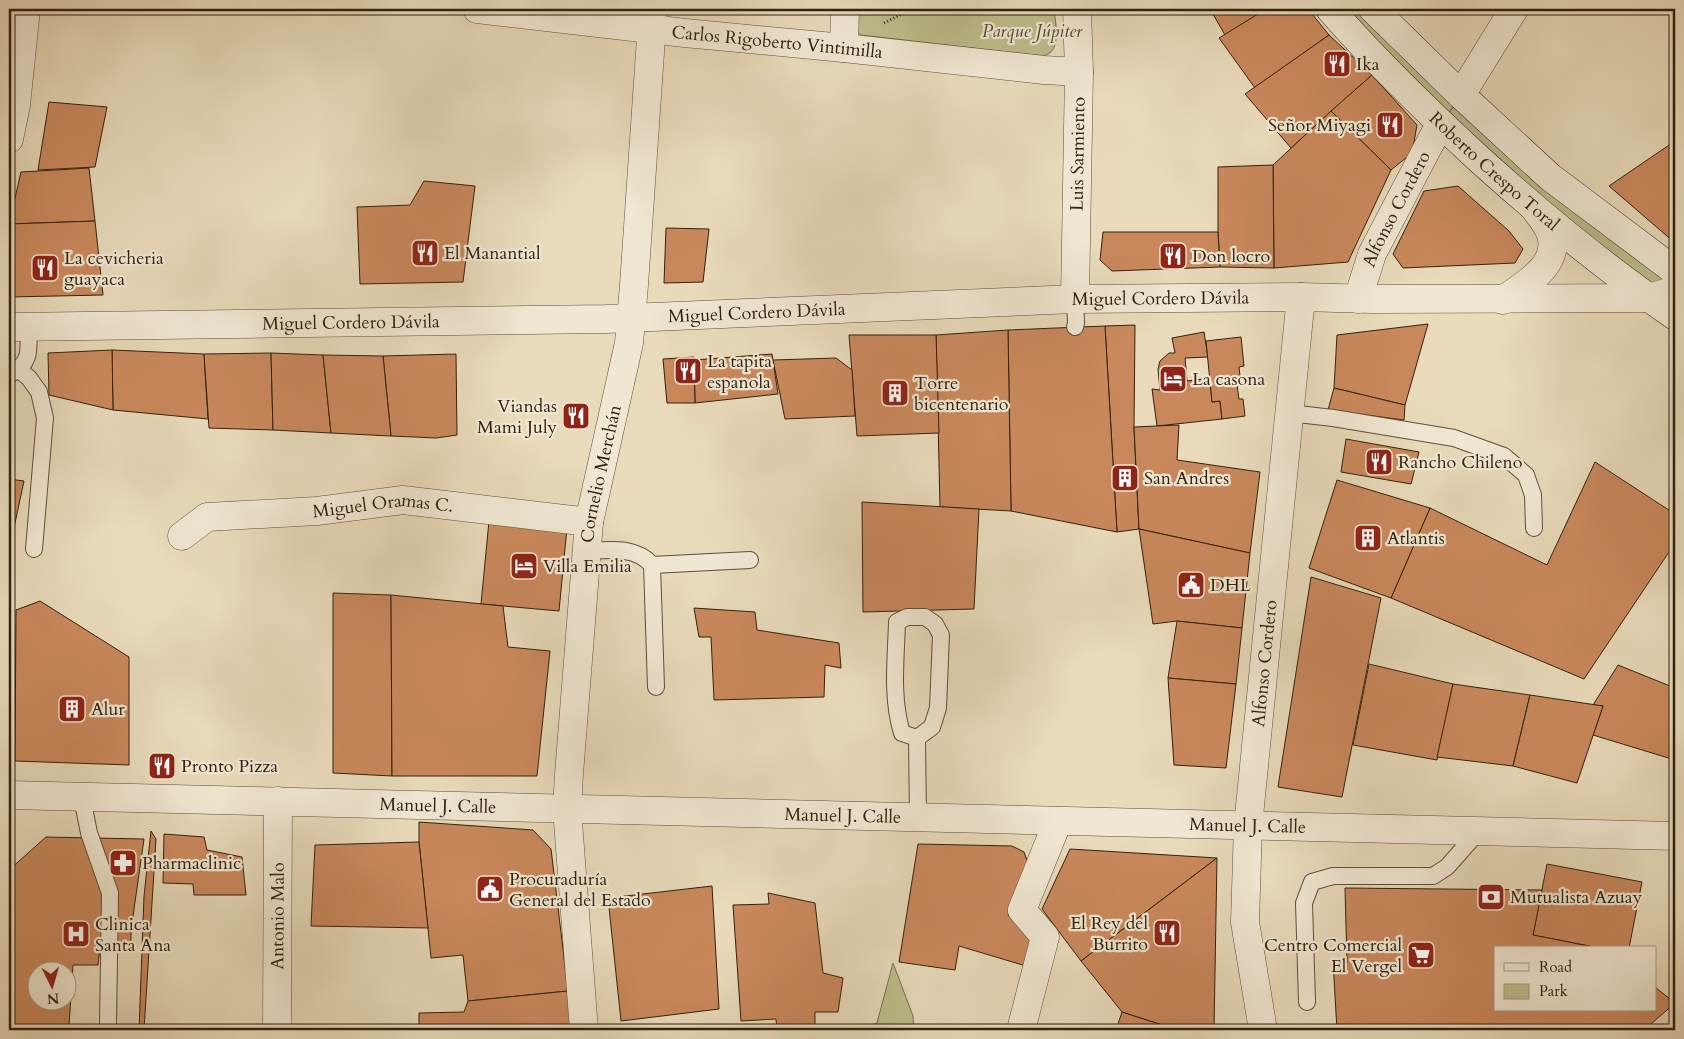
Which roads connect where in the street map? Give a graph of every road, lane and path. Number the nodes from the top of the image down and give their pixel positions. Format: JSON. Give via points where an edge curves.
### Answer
{"nodes":[{"id":1,"x":26,"y":9,"type":"edge"},
{"id":2,"x":477,"y":9,"type":"edge"},
{"id":3,"x":845,"y":9,"type":"edge"},
{"id":4,"x":1077,"y":9,"type":"edge"},
{"id":5,"x":1330,"y":9,"type":"edge"},
{"id":6,"x":1373,"y":9,"type":"edge"},
{"id":7,"x":1514,"y":9,"type":"edge"},
{"id":8,"x":652,"y":19,"type":"edge"},
{"id":9,"x":844,"y":48,"type":"junction"},
{"id":10,"x":1079,"y":72,"type":"junction"},
{"id":11,"x":1461,"y":95,"type":"junction"},
{"id":12,"x":12,"y":104,"type":"edge"},
{"id":13,"x":1440,"y":124,"type":"junction"},
{"id":14,"x":9,"y":139,"type":"edge"},
{"id":15,"x":1535,"y":209,"type":"junction"},
{"id":16,"x":1675,"y":271,"type":"edge"},
{"id":17,"x":1675,"y":290,"type":"edge"},
{"id":18,"x":1301,"y":297,"type":"junction"},
{"id":19,"x":1649,"y":298,"type":"junction"},
{"id":20,"x":1075,"y":299,"type":"junction"},
{"id":21,"x":1358,"y":299,"type":"junction"},
{"id":22,"x":1503,"y":300,"type":"junction"},
{"id":23,"x":1675,"y":316,"type":"edge"},
{"id":24,"x":631,"y":318,"type":"junction"},
{"id":25,"x":18,"y":327,"type":"edge"},
{"id":26,"x":1075,"y":327,"type":"dead end"},
{"id":27,"x":14,"y":373,"type":"edge"},
{"id":28,"x":1290,"y":413,"type":"junction"},
{"id":29,"x":589,"y":522,"type":"junction"},
{"id":30,"x":1534,"y":528,"type":"dead end"},
{"id":31,"x":182,"y":536,"type":"dead end"},
{"id":32,"x":34,"y":549,"type":"dead end"},
{"id":33,"x":586,"y":551,"type":"junction"},
{"id":34,"x":750,"y":560,"type":"dead end"},
{"id":35,"x":652,"y":564,"type":"junction"},
{"id":36,"x":656,"y":686,"type":"dead end"},
{"id":37,"x":917,"y":738,"type":"junction"},
{"id":38,"x":9,"y":795,"type":"edge"},
{"id":39,"x":82,"y":798,"type":"junction"},
{"id":40,"x":278,"y":801,"type":"junction"},
{"id":41,"x":567,"y":809,"type":"junction"},
{"id":42,"x":918,"y":817,"type":"junction"},
{"id":43,"x":1058,"y":821,"type":"junction"},
{"id":44,"x":1248,"y":826,"type":"junction"},
{"id":45,"x":1478,"y":832,"type":"junction"},
{"id":46,"x":1675,"y":836,"type":"edge"},
{"id":47,"x":1307,"y":1002,"type":"dead end"},
{"id":48,"x":108,"y":1024,"type":"dead end"},
{"id":49,"x":277,"y":1030,"type":"edge"},
{"id":50,"x":584,"y":1030,"type":"edge"},
{"id":51,"x":1021,"y":1030,"type":"edge"},
{"id":52,"x":1263,"y":1030,"type":"edge"}],
"edges":[{"from":1,"to":12,"type":"street"},
{"from":2,"to":8,"type":"street","name":"Carlos Rigoberto Vintimilla"},
{"from":3,"to":9,"type":"street"},
{"from":4,"to":10,"type":"street","name":"Luis Sarmiento"},
{"from":5,"to":13,"type":"street","name":"Roberto Crespo Toral"},
{"from":6,"to":11,"type":"street","name":"Roberto Crespo Toral"},
{"from":7,"to":11,"type":"street"},
{"from":8,"to":9,"type":"street","name":"Carlos Rigoberto Vintimilla"},
{"from":8,"to":24,"type":"street","name":"Cornelio Merchán"},
{"from":9,"to":10,"type":"street","name":"Carlos Rigoberto Vintimilla"},
{"from":10,"to":20,"type":"street","name":"Luis Sarmiento"},
{"from":11,"to":16,"type":"street","name":"Roberto Crespo Toral","via":[[1550,177]]},
{"from":12,"to":14,"type":"street"},
{"from":13,"to":15,"type":"street","name":"Roberto Crespo Toral"},
{"from":13,"to":21,"type":"street","name":"Alfonso Cordero","via":[[1372,254]]},
{"from":15,"to":19,"type":"street","name":"Roberto Crespo Toral"},
{"from":15,"to":22,"type":"street","via":[[1550,232],[1553,250],[1536,276]]},
{"from":17,"to":19,"type":"street","name":"Miguel Cordero Dávila"},
{"from":18,"to":20,"type":"street","name":"Miguel Cordero Dávila"},
{"from":18,"to":21,"type":"street","name":"Miguel Cordero Dávila"},
{"from":18,"to":28,"type":"street","name":"Alfonso Cordero"},
{"from":19,"to":22,"type":"street","name":"Miguel Cordero Dávila"},
{"from":19,"to":23,"type":"street","name":"Roberto Crespo Toral"},
{"from":20,"to":24,"type":"street","name":"Miguel Cordero Dávila"},
{"from":20,"to":26,"type":"lane"},
{"from":21,"to":22,"type":"street","name":"Miguel Cordero Dávila"},
{"from":24,"to":25,"type":"street","name":"Miguel Cordero Dávila"},
{"from":24,"to":29,"type":"street","name":"Cornelio Merchán"},
{"from":25,"to":27,"type":"lane","via":[[27,361]]},
{"from":27,"to":32,"type":"lane","via":[[28,378],[39,392],[45,418]]},
{"from":28,"to":30,"type":"lane","via":[[1454,438],[1504,456],[1526,475],[1533,495]]},
{"from":28,"to":44,"type":"street","name":"Alfonso Cordero"},
{"from":29,"to":31,"type":"street","name":"Miguel Oramas C.","via":[[403,500],[317,511],[207,517]]},
{"from":29,"to":33,"type":"street","name":"Cornelio Merchán"},
{"from":33,"to":35,"type":"lane","via":[[618,550],[644,556]]},
{"from":33,"to":41,"type":"street","name":"Cornelio Merchán"},
{"from":34,"to":35,"type":"lane"},
{"from":35,"to":36,"type":"lane"},
{"from":37,"to":37,"type":"lane","via":[[932,727],[938,708],[941,635],[935,624],[925,617],[907,617],[897,622],[895,700],[902,733]]},
{"from":37,"to":42,"type":"lane"},
{"from":38,"to":39,"type":"street","name":"Manuel J. Calle"},
{"from":39,"to":40,"type":"street","name":"Manuel J. Calle"},
{"from":39,"to":48,"type":"lane","via":[[89,833],[110,893]]},
{"from":40,"to":41,"type":"street","name":"Manuel J. Calle"},
{"from":40,"to":49,"type":"street","name":"Antonio Malo"},
{"from":41,"to":42,"type":"street","name":"Manuel J. Calle"},
{"from":41,"to":50,"type":"street","name":"Cornelio Merchán"},
{"from":42,"to":43,"type":"street","name":"Manuel J. Calle"},
{"from":43,"to":44,"type":"street","name":"Manuel J. Calle"},
{"from":43,"to":51,"type":"street","via":[[1022,910],[1045,937]]},
{"from":44,"to":45,"type":"street","name":"Manuel J. Calle"},
{"from":44,"to":52,"type":"street","name":"Alfonso Cordero","via":[[1245,922]]},
{"from":45,"to":46,"type":"street","name":"Manuel J. Calle"},
{"from":45,"to":47,"type":"lane","via":[[1447,868],[1433,876],[1333,876],[1312,882],[1304,903]]}]}
